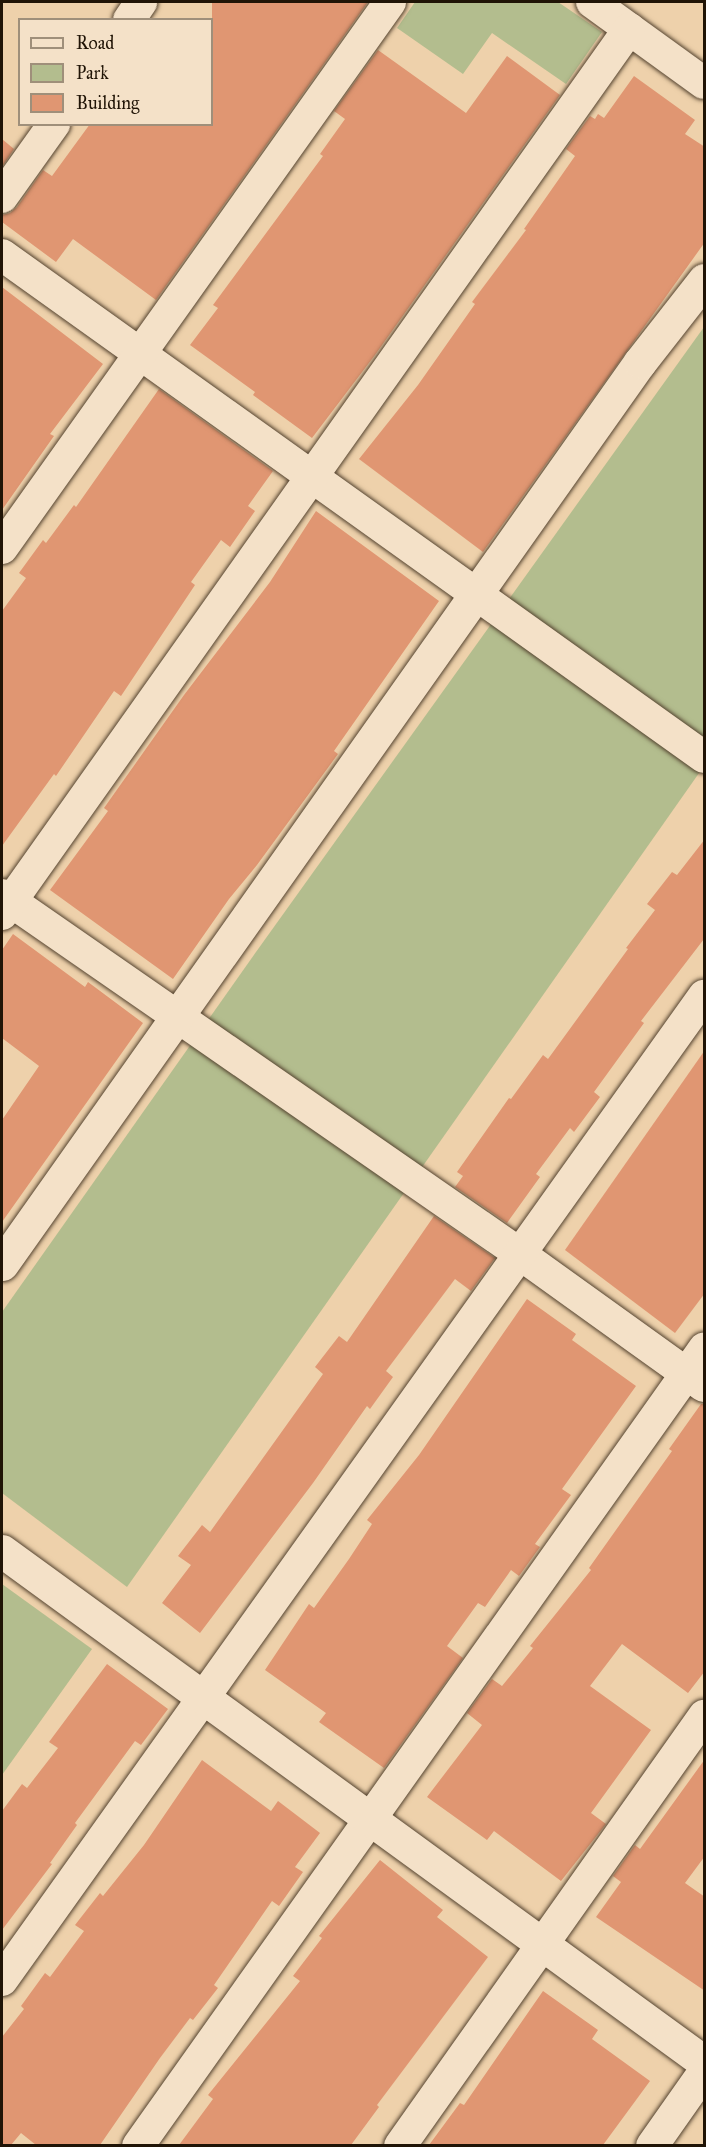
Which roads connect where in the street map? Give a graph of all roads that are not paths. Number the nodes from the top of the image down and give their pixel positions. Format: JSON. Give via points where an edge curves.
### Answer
{"nodes":[{"id":1,"x":141,"y":2,"type":"edge"},
{"id":2,"x":390,"y":2,"type":"edge"},
{"id":3,"x":592,"y":2,"type":"edge"},
{"id":4,"x":130,"y":18,"type":"edge"},
{"id":5,"x":629,"y":28,"type":"junction"},
{"id":6,"x":705,"y":83,"type":"edge"},
{"id":7,"x":53,"y":126,"type":"edge"},
{"id":8,"x":2,"y":197,"type":"edge"},
{"id":9,"x":2,"y":255,"type":"edge"},
{"id":10,"x":705,"y":280,"type":"edge"},
{"id":11,"x":140,"y":354,"type":"junction"},
{"id":12,"x":312,"y":476,"type":"junction"},
{"id":13,"x":2,"y":548,"type":"edge"},
{"id":14,"x":475,"y":594,"type":"junction"},
{"id":15,"x":705,"y":757,"type":"edge"},
{"id":16,"x":4,"y":903,"type":"edge"},
{"id":17,"x":705,"y":996,"type":"edge"},
{"id":18,"x":175,"y":1016,"type":"junction"},
{"id":19,"x":520,"y":1254,"type":"junction"},
{"id":20,"x":2,"y":1264,"type":"edge"},
{"id":21,"x":699,"y":1370,"type":"edge"},
{"id":22,"x":2,"y":1551,"type":"edge"},
{"id":23,"x":204,"y":1698,"type":"junction"},
{"id":24,"x":705,"y":1716,"type":"edge"},
{"id":25,"x":370,"y":1819,"type":"junction"},
{"id":26,"x":543,"y":1944,"type":"junction"},
{"id":27,"x":2,"y":1980,"type":"edge"},
{"id":28,"x":705,"y":2061,"type":"edge"},
{"id":29,"x":705,"y":2072,"type":"edge"},
{"id":30,"x":138,"y":2145,"type":"edge"},
{"id":31,"x":400,"y":2145,"type":"edge"},
{"id":32,"x":652,"y":2145,"type":"edge"}],
"edges":[{"from":1,"to":4,"type":"street"},
{"from":2,"to":11,"type":"street"},
{"from":3,"to":5,"type":"street"},
{"from":5,"to":6,"type":"street"},
{"from":5,"to":12,"type":"street"},
{"from":7,"to":8,"type":"street"},
{"from":9,"to":11,"type":"street"},
{"from":10,"to":14,"type":"street","via":[[640,362]]},
{"from":11,"to":12,"type":"street"},
{"from":11,"to":13,"type":"street"},
{"from":12,"to":14,"type":"street"},
{"from":12,"to":16,"type":"street"},
{"from":14,"to":15,"type":"street"},
{"from":14,"to":18,"type":"street"},
{"from":16,"to":18,"type":"street"},
{"from":17,"to":19,"type":"street"},
{"from":18,"to":19,"type":"street"},
{"from":18,"to":20,"type":"street"},
{"from":19,"to":21,"type":"street"},
{"from":19,"to":23,"type":"street"},
{"from":21,"to":25,"type":"street"},
{"from":22,"to":23,"type":"street"},
{"from":23,"to":25,"type":"street"},
{"from":23,"to":27,"type":"street"},
{"from":24,"to":26,"type":"street"},
{"from":25,"to":26,"type":"street"},
{"from":25,"to":30,"type":"street"},
{"from":26,"to":28,"type":"street"},
{"from":26,"to":31,"type":"street"},
{"from":29,"to":32,"type":"street"}]}
